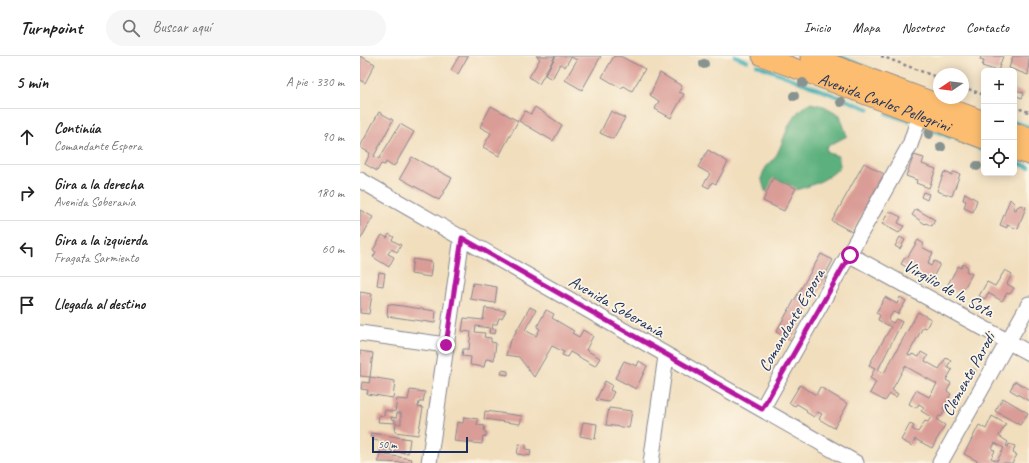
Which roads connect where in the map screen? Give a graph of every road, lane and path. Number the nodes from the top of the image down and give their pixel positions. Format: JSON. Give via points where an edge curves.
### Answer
{"nodes":[{"id":1,"x":764,"y":56,"type":"edge"},
{"id":2,"x":810,"y":56,"type":"edge"},
{"id":3,"x":881,"y":56,"type":"edge"},
{"id":4,"x":933,"y":76,"type":"edge"},
{"id":5,"x":969,"y":89,"type":"edge"},
{"id":6,"x":981,"y":94,"type":"edge"},
{"id":7,"x":923,"y":107,"type":"junction"},
{"id":8,"x":1017,"y":108,"type":"edge"},
{"id":9,"x":1029,"y":112,"type":"edge"},
{"id":10,"x":981,"y":120,"type":"edge"},
{"id":11,"x":1017,"y":133,"type":"edge"},
{"id":12,"x":981,"y":137,"type":"edge"},
{"id":13,"x":1029,"y":138,"type":"edge"},
{"id":14,"x":1017,"y":151,"type":"edge"},
{"id":15,"x":1029,"y":155,"type":"edge"},
{"id":16,"x":360,"y":180,"type":"edge"},
{"id":17,"x":462,"y":238,"type":"junction"},
{"id":18,"x":850,"y":255,"type":"junction"},
{"id":19,"x":1029,"y":304,"type":"edge"},
{"id":20,"x":360,"y":332,"type":"edge"},
{"id":21,"x":1008,"y":343,"type":"junction"},
{"id":22,"x":446,"y":345,"type":"junction"},
{"id":23,"x":1029,"y":353,"type":"edge"},
{"id":24,"x":666,"y":356,"type":"junction"},
{"id":25,"x":762,"y":409,"type":"junction"},
{"id":26,"x":429,"y":463,"type":"edge"},
{"id":27,"x":651,"y":463,"type":"edge"},
{"id":28,"x":856,"y":463,"type":"edge"},
{"id":29,"x":940,"y":463,"type":"edge"}],
"edges":[{"from":1,"to":7,"type":"main road","name":"Avenida Carlos Pellegrini"},
{"from":2,"to":7,"type":"main road","name":"Avenida Carlos Pellegrini"},
{"from":3,"to":4,"type":"path"},
{"from":5,"to":6,"type":"path"},
{"from":7,"to":10,"type":"main road","name":"Avenida Carlos Pellegrini"},
{"from":7,"to":12,"type":"main road","name":"Avenida Carlos Pellegrini"},
{"from":7,"to":18,"type":"street","name":"Comandante Espora","via":[[910,145]]},
{"from":8,"to":9,"type":"path"},
{"from":11,"to":13,"type":"main road"},
{"from":14,"to":15,"type":"main road"},
{"from":16,"to":17,"type":"street","name":"Avenida Soberanía"},
{"from":17,"to":22,"type":"street"},
{"from":17,"to":24,"type":"street","name":"Avenida Soberanía"},
{"from":18,"to":21,"type":"street","name":"Virgilio de la Sota"},
{"from":18,"to":25,"type":"street","name":"Comandante Espora"},
{"from":19,"to":21,"type":"street","name":"Clemente Parodi"},
{"from":20,"to":22,"type":"street"},
{"from":21,"to":23,"type":"street","name":"Virgilio de la Sota"},
{"from":21,"to":29,"type":"street","name":"Clemente Parodi"},
{"from":22,"to":26,"type":"street"},
{"from":24,"to":25,"type":"street","name":"Avenida Soberanía"},
{"from":24,"to":27,"type":"street"},
{"from":25,"to":28,"type":"street","name":"Avenida Soberanía"}]}
